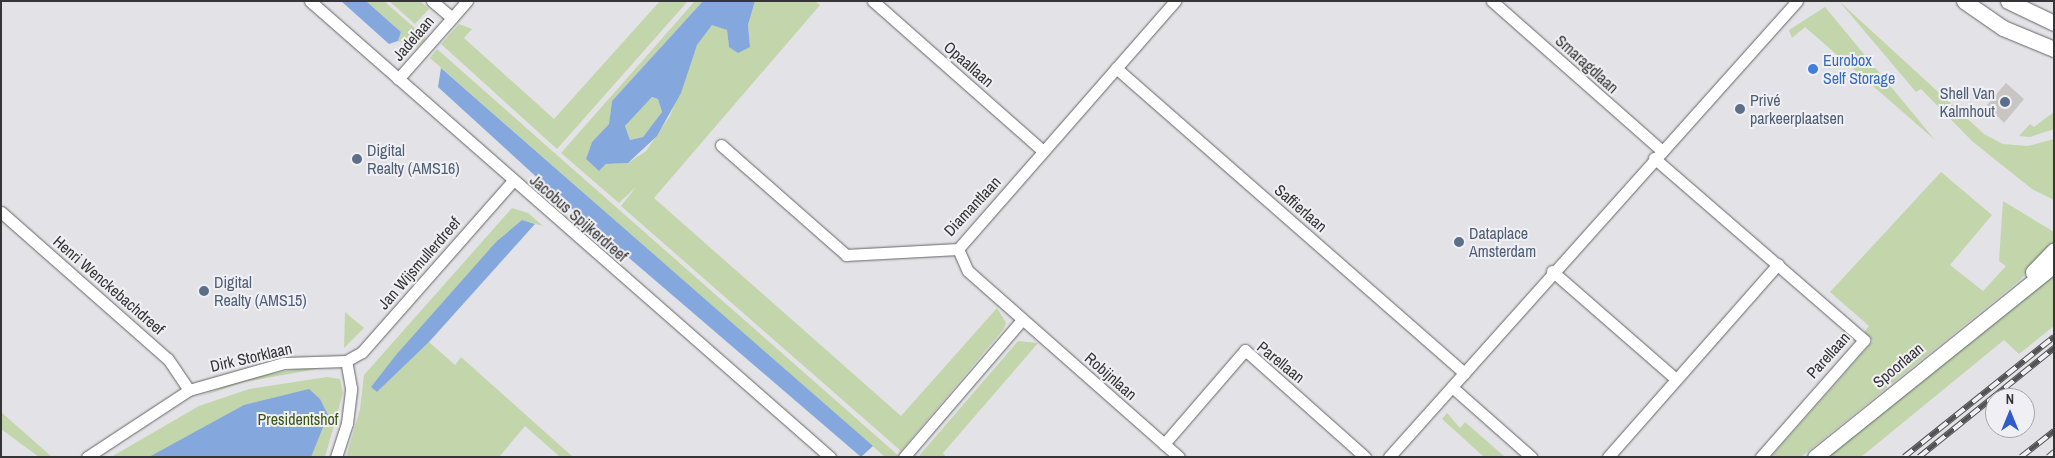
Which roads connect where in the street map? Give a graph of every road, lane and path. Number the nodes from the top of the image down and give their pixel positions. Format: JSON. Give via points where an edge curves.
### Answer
{"nodes":[{"id":1,"x":310,"y":1,"type":"edge"},
{"id":2,"x":432,"y":1,"type":"edge"},
{"id":3,"x":467,"y":1,"type":"edge"},
{"id":4,"x":873,"y":1,"type":"edge"},
{"id":5,"x":1175,"y":1,"type":"edge"},
{"id":6,"x":1492,"y":1,"type":"edge"},
{"id":7,"x":1964,"y":1,"type":"edge"},
{"id":8,"x":2008,"y":1,"type":"edge"},
{"id":9,"x":1794,"y":2,"type":"edge"},
{"id":10,"x":452,"y":18,"type":"junction"},
{"id":11,"x":2054,"y":23,"type":"edge"},
{"id":12,"x":2054,"y":49,"type":"edge"},
{"id":13,"x":1116,"y":68,"type":"junction"},
{"id":14,"x":398,"y":80,"type":"junction"},
{"id":15,"x":721,"y":145,"type":"dead end"},
{"id":16,"x":1043,"y":151,"type":"junction"},
{"id":17,"x":1658,"y":154,"type":"junction"},
{"id":18,"x":512,"y":182,"type":"junction"},
{"id":19,"x":1,"y":212,"type":"edge"},
{"id":20,"x":958,"y":249,"type":"junction"},
{"id":21,"x":2054,"y":250,"type":"edge"},
{"id":22,"x":1778,"y":264,"type":"junction"},
{"id":23,"x":2054,"y":265,"type":"edge"},
{"id":24,"x":1552,"y":271,"type":"junction"},
{"id":25,"x":2004,"y":302,"type":"junction"},
{"id":26,"x":1022,"y":320,"type":"junction"},
{"id":27,"x":346,"y":361,"type":"junction"},
{"id":28,"x":1464,"y":373,"type":"junction"},
{"id":29,"x":1676,"y":379,"type":"junction"},
{"id":30,"x":1452,"y":387,"type":"junction"},
{"id":31,"x":189,"y":390,"type":"junction"},
{"id":32,"x":1164,"y":444,"type":"junction"},
{"id":33,"x":87,"y":457,"type":"edge"},
{"id":34,"x":336,"y":457,"type":"edge"},
{"id":35,"x":830,"y":457,"type":"edge"},
{"id":36,"x":904,"y":457,"type":"edge"},
{"id":37,"x":1179,"y":457,"type":"edge"},
{"id":38,"x":1365,"y":457,"type":"edge"},
{"id":39,"x":1390,"y":457,"type":"edge"},
{"id":40,"x":1530,"y":457,"type":"edge"},
{"id":41,"x":1608,"y":457,"type":"edge"},
{"id":42,"x":1761,"y":457,"type":"edge"},
{"id":43,"x":1816,"y":457,"type":"edge"}],
"edges":[{"from":1,"to":14,"type":"street","name":"Jacobus Spijkerdreef"},
{"from":2,"to":10,"type":"street","name":"Jadelaan"},
{"from":3,"to":10,"type":"street","name":"Jadelaan"},
{"from":4,"to":16,"type":"street","name":"Opaallaan"},
{"from":5,"to":13,"type":"street","name":"Diamantlaan"},
{"from":6,"to":17,"type":"street","name":"Smaragdlaan"},
{"from":7,"to":12,"type":"main road","via":[[2003,28]]},
{"from":8,"to":11,"type":"main road"},
{"from":9,"to":17,"type":"street"},
{"from":10,"to":14,"type":"street","name":"Jadelaan"},
{"from":13,"to":16,"type":"street","name":"Diamantlaan"},
{"from":13,"to":28,"type":"street","name":"Saffierlaan"},
{"from":14,"to":18,"type":"street","name":"Jacobus Spijkerdreef"},
{"from":15,"to":20,"type":"street","name":"Diamantlaan","via":[[846,255]]},
{"from":16,"to":20,"type":"street","name":"Diamantlaan"},
{"from":17,"to":22,"type":"street","name":"Parellaan"},
{"from":17,"to":24,"type":"street"},
{"from":18,"to":27,"type":"street","name":"Jan Wijsmullerdreef","via":[[362,352]]},
{"from":18,"to":35,"type":"street","name":"Jacobus Spijkerdreef"},
{"from":19,"to":31,"type":"street","name":"Henri Wenckebachdreef","via":[[168,359]]},
{"from":20,"to":26,"type":"street","name":"Robijnlaan","via":[[968,271]]},
{"from":21,"to":25,"type":"main road","name":"Spoorlaan"},
{"from":22,"to":29,"type":"street"},
{"from":22,"to":42,"type":"street","name":"Parellaan","via":[[1864,340]]},
{"from":23,"to":25,"type":"main road","name":"Spoorlaan","via":[[2026,290]]},
{"from":24,"to":28,"type":"street"},
{"from":24,"to":29,"type":"street"},
{"from":25,"to":43,"type":"main road","name":"Spoorlaan"},
{"from":26,"to":32,"type":"street","name":"Robijnlaan"},
{"from":26,"to":36,"type":"street"},
{"from":27,"to":31,"type":"street","name":"Dirk Storklaan","via":[[284,362]]},
{"from":27,"to":34,"type":"street","via":[[351,388],[347,423]]},
{"from":28,"to":30,"type":"street"},
{"from":29,"to":41,"type":"street"},
{"from":30,"to":39,"type":"street"},
{"from":30,"to":40,"type":"street"},
{"from":31,"to":33,"type":"street","name":"Dirk Storklaan"},
{"from":32,"to":37,"type":"street","name":"Robijnlaan"},
{"from":32,"to":38,"type":"street","name":"Parellaan","via":[[1245,350]]}]}
